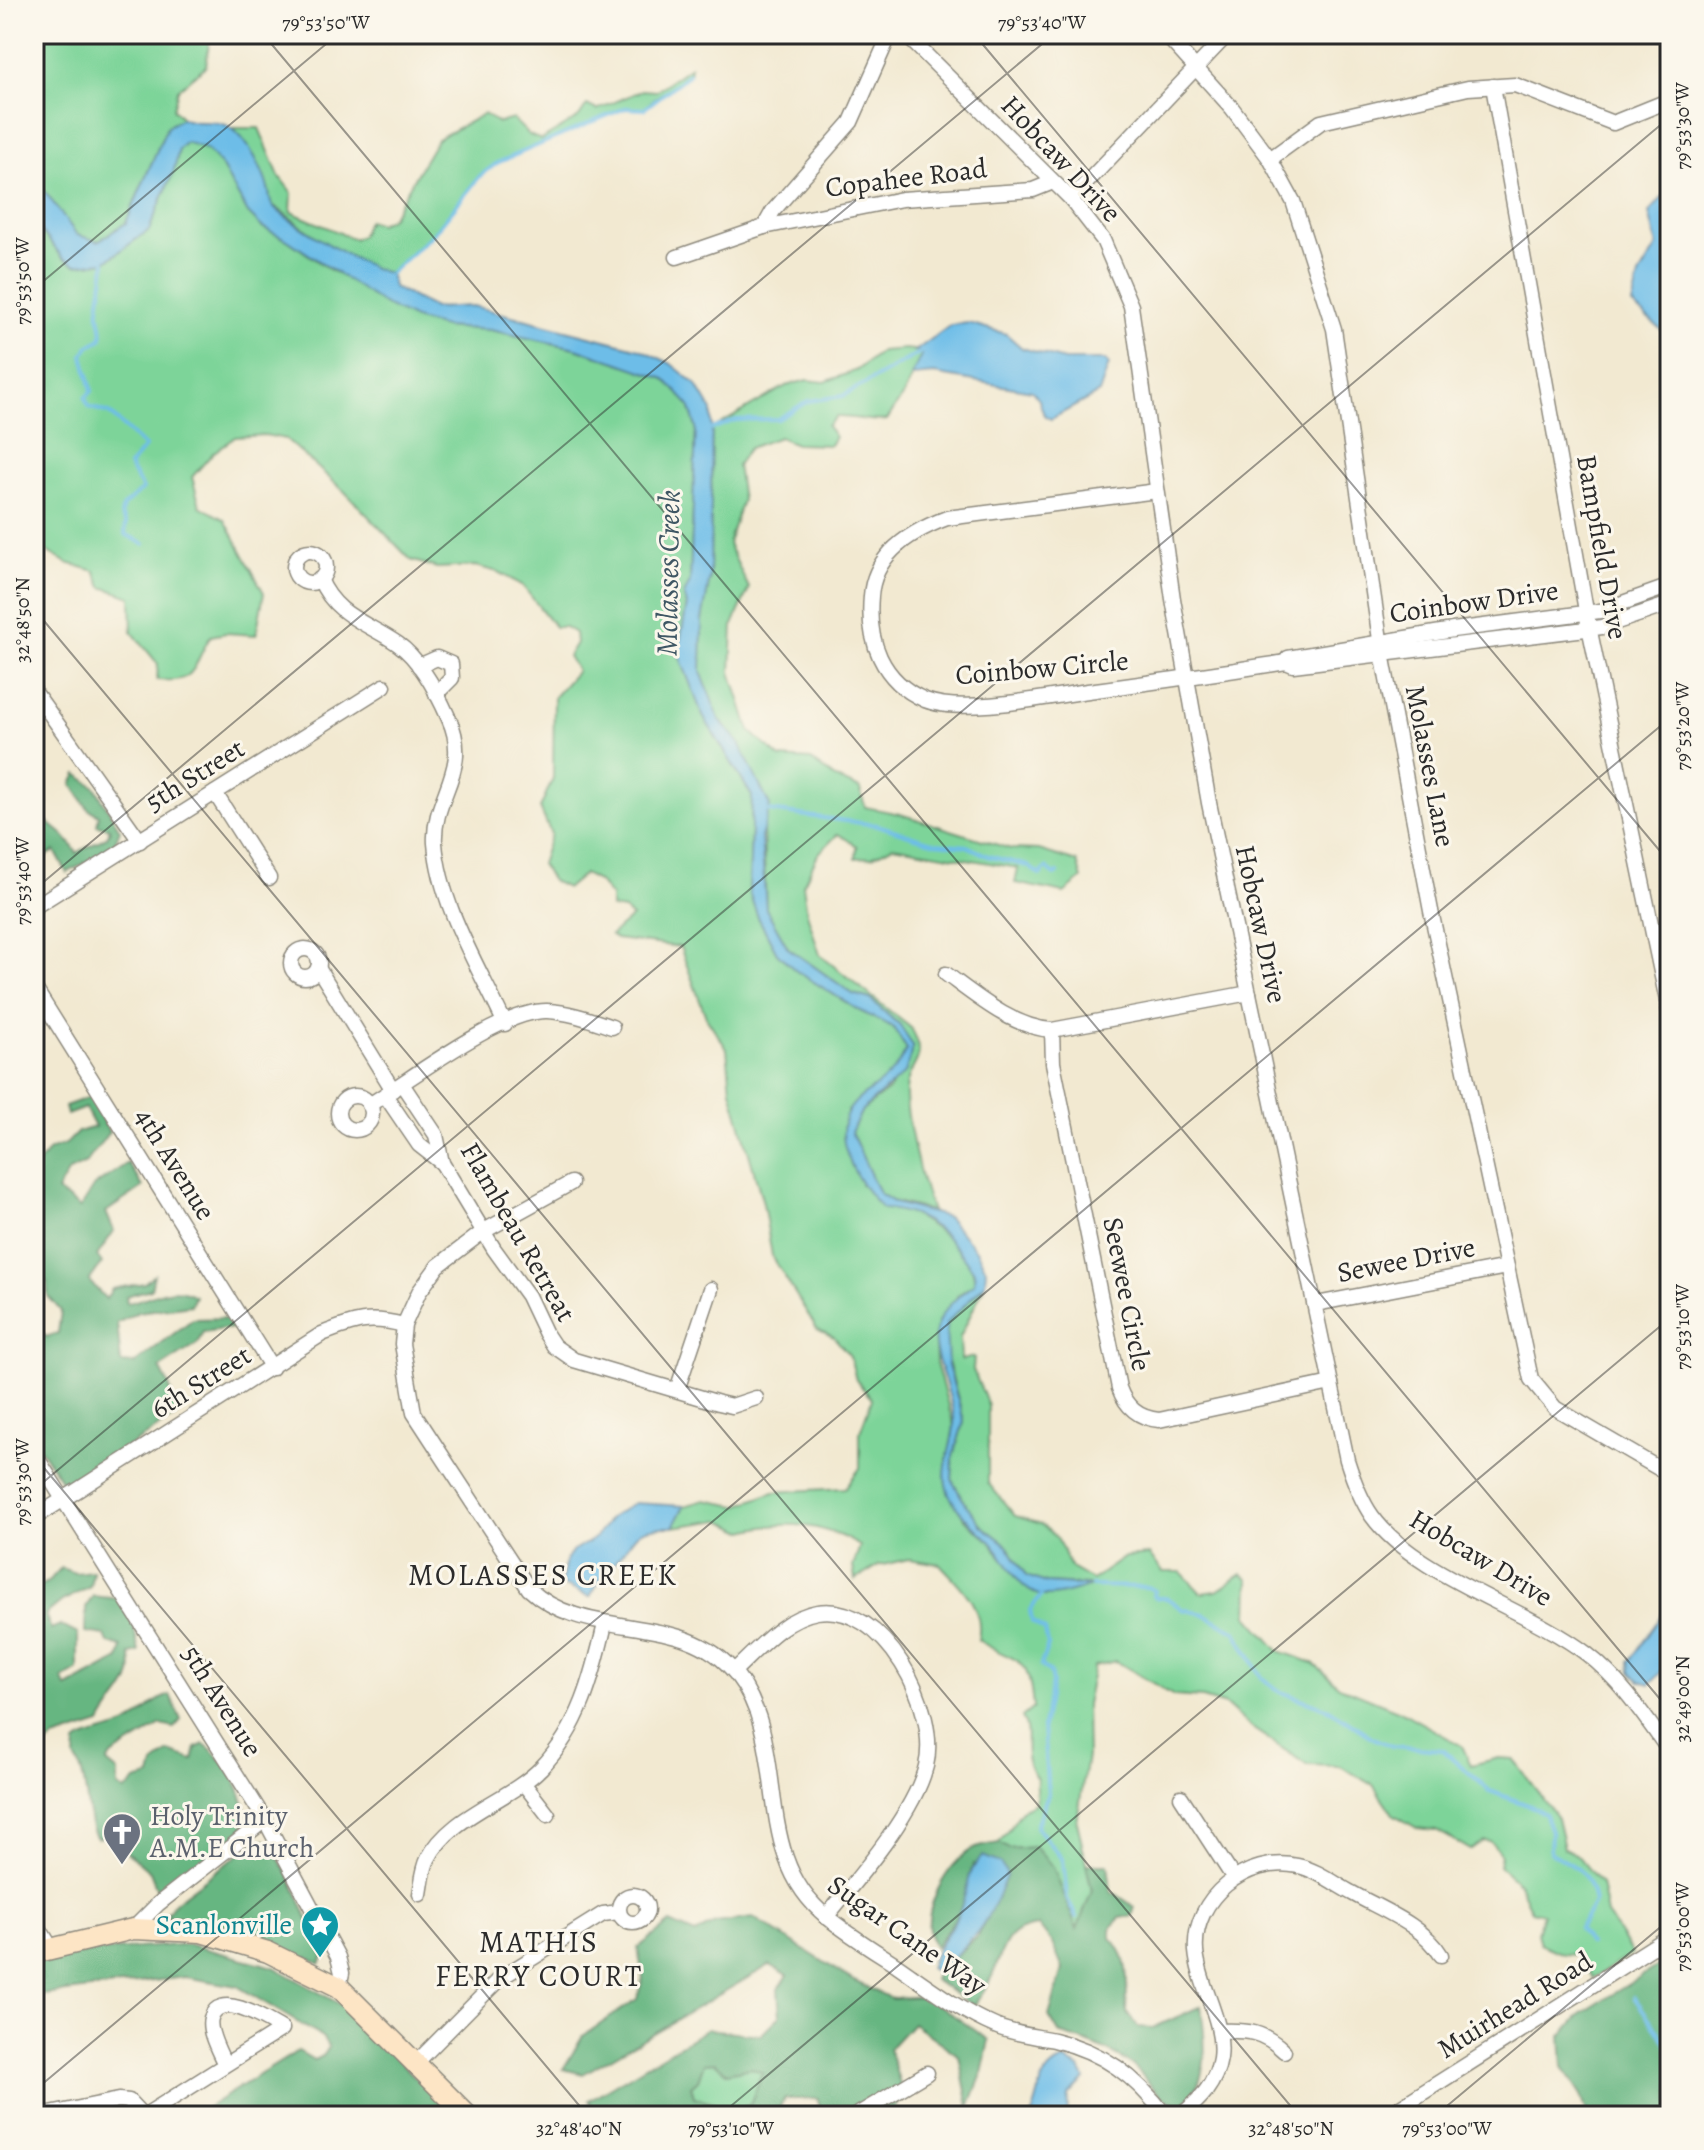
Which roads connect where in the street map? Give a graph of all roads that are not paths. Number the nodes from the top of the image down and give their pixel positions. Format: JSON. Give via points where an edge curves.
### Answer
{"nodes":[{"id":1,"x":890,"y":34,"type":"edge"},
{"id":2,"x":905,"y":34,"type":"edge"},
{"id":3,"x":1165,"y":34,"type":"edge"},
{"id":4,"x":1228,"y":34,"type":"edge"},
{"id":5,"x":1196,"y":67,"type":"junction"},
{"id":6,"x":1493,"y":86,"type":"junction"},
{"id":7,"x":1670,"y":100,"type":"edge"},
{"id":8,"x":1270,"y":159,"type":"junction"},
{"id":9,"x":1053,"y":182,"type":"junction"},
{"id":10,"x":1071,"y":199,"type":"junction"},
{"id":11,"x":764,"y":227,"type":"junction"},
{"id":12,"x":677,"y":257,"type":"dead end"},
{"id":13,"x":1157,"y":491,"type":"junction"},
{"id":14,"x":320,"y":579,"type":"dead end"},
{"id":15,"x":1670,"y":586,"type":"edge"},
{"id":16,"x":1670,"y":604,"type":"edge"},
{"id":17,"x":1587,"y":613,"type":"junction"},
{"id":18,"x":1590,"y":629,"type":"junction"},
{"id":19,"x":1381,"y":647,"type":"junction"},
{"id":20,"x":419,"y":666,"type":"junction"},
{"id":21,"x":1186,"y":679,"type":"junction"},
{"id":22,"x":384,"y":686,"type":"dead end"},
{"id":23,"x":34,"y":691,"type":"edge"},
{"id":24,"x":436,"y":694,"type":"junction"},
{"id":25,"x":215,"y":793,"type":"junction"},
{"id":26,"x":140,"y":841,"type":"junction"},
{"id":27,"x":269,"y":878,"type":"dead end"},
{"id":28,"x":34,"y":907,"type":"edge"},
{"id":29,"x":1670,"y":932,"type":"edge"},
{"id":30,"x":1655,"y":937,"type":"junction"},
{"id":31,"x":318,"y":968,"type":"dead end"},
{"id":32,"x":946,"y":974,"type":"dead end"},
{"id":33,"x":34,"y":987,"type":"edge"},
{"id":34,"x":1249,"y":993,"type":"junction"},
{"id":35,"x":1670,"y":1015,"type":"edge"},
{"id":36,"x":505,"y":1024,"type":"junction"},
{"id":37,"x":612,"y":1027,"type":"dead end"},
{"id":38,"x":1052,"y":1030,"type":"junction"},
{"id":39,"x":393,"y":1089,"type":"junction"},
{"id":40,"x":369,"y":1105,"type":"dead end"},
{"id":41,"x":571,"y":1183,"type":"dead end"},
{"id":42,"x":484,"y":1231,"type":"junction"},
{"id":43,"x":1507,"y":1267,"type":"junction"},
{"id":44,"x":711,"y":1289,"type":"dead end"},
{"id":45,"x":1316,"y":1304,"type":"junction"},
{"id":46,"x":404,"y":1325,"type":"junction"},
{"id":47,"x":272,"y":1368,"type":"junction"},
{"id":48,"x":1331,"y":1383,"type":"junction"},
{"id":49,"x":677,"y":1390,"type":"junction"},
{"id":50,"x":756,"y":1398,"type":"dead end"},
{"id":51,"x":34,"y":1453,"type":"edge"},
{"id":52,"x":1670,"y":1475,"type":"edge"},
{"id":53,"x":64,"y":1498,"type":"junction"},
{"id":54,"x":34,"y":1518,"type":"edge"},
{"id":55,"x":605,"y":1624,"type":"junction"},
{"id":56,"x":734,"y":1671,"type":"junction"},
{"id":57,"x":1670,"y":1752,"type":"edge"},
{"id":58,"x":524,"y":1784,"type":"junction"},
{"id":59,"x":1181,"y":1797,"type":"dead end"},
{"id":60,"x":548,"y":1815,"type":"dead end"},
{"id":61,"x":265,"y":1820,"type":"junction"},
{"id":62,"x":1233,"y":1877,"type":"junction"},
{"id":63,"x":420,"y":1894,"type":"dead end"},
{"id":64,"x":619,"y":1912,"type":"dead end"},
{"id":65,"x":826,"y":1917,"type":"junction"},
{"id":66,"x":34,"y":1920,"type":"edge"},
{"id":67,"x":133,"y":1929,"type":"junction"},
{"id":68,"x":1670,"y":1936,"type":"edge"},
{"id":69,"x":43,"y":1951,"type":"edge"},
{"id":70,"x":1441,"y":1955,"type":"dead end"},
{"id":71,"x":339,"y":1987,"type":"junction"},
{"id":72,"x":1219,"y":2031,"type":"junction"},
{"id":73,"x":1284,"y":2051,"type":"dead end"},
{"id":74,"x":416,"y":2063,"type":"junction"},
{"id":75,"x":225,"y":2065,"type":"junction"},
{"id":76,"x":927,"y":2073,"type":"dead end"},
{"id":77,"x":34,"y":2083,"type":"edge"},
{"id":78,"x":41,"y":2116,"type":"edge"},
{"id":79,"x":143,"y":2116,"type":"edge"},
{"id":80,"x":468,"y":2116,"type":"edge"},
{"id":81,"x":855,"y":2116,"type":"edge"},
{"id":82,"x":1166,"y":2116,"type":"edge"},
{"id":83,"x":1180,"y":2116,"type":"edge"},
{"id":84,"x":1386,"y":2116,"type":"edge"}],
"edges":[{"from":1,"to":11,"type":"street","name":"Copahee Road","via":[[851,122]]},
{"from":2,"to":9,"type":"street","name":"Hobcaw Drive"},
{"from":3,"to":5,"type":"street","name":"Molasses Lane"},
{"from":4,"to":5,"type":"street"},
{"from":5,"to":8,"type":"street","name":"Molasses Lane"},
{"from":5,"to":10,"type":"street"},
{"from":6,"to":7,"type":"street","via":[[1533,90],[1607,123]]},
{"from":6,"to":8,"type":"street","via":[[1321,122]]},
{"from":6,"to":17,"type":"street","name":"Bampfield Drive"},
{"from":8,"to":19,"type":"street","name":"Molasses Lane","via":[[1293,201],[1334,329]]},
{"from":9,"to":10,"type":"street","name":"Hobcaw Drive"},
{"from":9,"to":11,"type":"street","name":"Copahee Road","via":[[1033,190],[902,199]]},
{"from":10,"to":13,"type":"street","name":"Hobcaw Drive","via":[[1103,240],[1131,306]]},
{"from":11,"to":12,"type":"street","name":"Copahee Road"},
{"from":13,"to":21,"type":"street","name":"Hobcaw Drive"},
{"from":13,"to":21,"type":"street","name":"Coinbow Circle","via":[[947,518],[925,526],[899,542],[883,561],[871,589],[868,625],[877,654],[898,682],[926,700],[958,705],[1025,700]]},
{"from":14,"to":20,"type":"street","via":[[342,611],[398,644]]},
{"from":15,"to":17,"type":"street","name":"Coinbow Drive"},
{"from":16,"to":18,"type":"street","name":"Coinbow Drive"},
{"from":17,"to":18,"type":"street","name":"Bampfield Drive"},
{"from":17,"to":19,"type":"street","name":"Coinbow Drive"},
{"from":18,"to":19,"type":"street","name":"Coinbow Drive"},
{"from":18,"to":30,"type":"street","name":"Bampfield Drive"},
{"from":19,"to":21,"type":"street","name":"Coinbow Drive","via":[[1291,656],[1286,662]]},
{"from":19,"to":43,"type":"street","name":"Molasses Lane"},
{"from":20,"to":24,"type":"street"},
{"from":20,"to":24,"type":"street","via":[[437,658],[451,664],[452,678]]},
{"from":21,"to":34,"type":"street","name":"Hobcaw Drive"},
{"from":22,"to":25,"type":"street","name":"5th Street"},
{"from":23,"to":26,"type":"street"},
{"from":24,"to":36,"type":"street","via":[[459,748],[435,837],[438,869]]},
{"from":25,"to":26,"type":"street","name":"5th Street"},
{"from":25,"to":27,"type":"street"},
{"from":26,"to":28,"type":"street","name":"5th Street"},
{"from":29,"to":30,"type":"street"},
{"from":30,"to":35,"type":"street","name":"Bampfield Drive"},
{"from":31,"to":39,"type":"street","name":"Flambeau Retreat"},
{"from":32,"to":38,"type":"street","via":[[1006,1014]]},
{"from":33,"to":47,"type":"street","name":"4th Avenue"},
{"from":34,"to":38,"type":"street"},
{"from":34,"to":45,"type":"street","name":"Hobcaw Drive"},
{"from":36,"to":37,"type":"street","via":[[545,1011]]},
{"from":36,"to":39,"type":"street"},
{"from":38,"to":48,"type":"street","name":"Seewee Circle","via":[[1053,1063],[1119,1388],[1127,1405],[1159,1420]]},
{"from":39,"to":40,"type":"street"},
{"from":39,"to":42,"type":"street","name":"Flambeau Retreat","via":[[436,1135],[442,1163]]},
{"from":41,"to":42,"type":"street","name":"Sugar Cane Way"},
{"from":42,"to":46,"type":"street","name":"Sugar Cane Way","via":[[438,1266]]},
{"from":42,"to":49,"type":"street","name":"Flambeau Retreat","via":[[528,1296],[546,1334],[565,1355]]},
{"from":43,"to":45,"type":"street","name":"Sewee Drive"},
{"from":43,"to":52,"type":"street","name":"Molasses Lane","via":[[1523,1352],[1541,1394],[1555,1408]]},
{"from":44,"to":49,"type":"street"},
{"from":45,"to":48,"type":"street","name":"Hobcaw Drive"},
{"from":46,"to":47,"type":"street","name":"6th Street","via":[[377,1318],[354,1322],[322,1334]]},
{"from":46,"to":55,"type":"street","name":"Sugar Cane Way","via":[[402,1344],[414,1413],[529,1589],[565,1614]]},
{"from":47,"to":53,"type":"street","name":"6th Street"},
{"from":48,"to":57,"type":"street","name":"Hobcaw Drive","via":[[1355,1486],[1383,1529],[1430,1563],[1586,1653],[1623,1689]]},
{"from":49,"to":50,"type":"street","name":"Flambeau Retreat","via":[[732,1406]]},
{"from":51,"to":53,"type":"street","name":"5th Avenue"},
{"from":53,"to":54,"type":"street","name":"6th Street"},
{"from":53,"to":61,"type":"street","name":"5th Avenue"},
{"from":55,"to":56,"type":"street","name":"Sugar Cane Way","via":[[663,1631],[698,1642]]},
{"from":55,"to":58,"type":"street","via":[[583,1706],[556,1751]]},
{"from":56,"to":65,"type":"street","name":"Sugar Cane Way","via":[[760,1715],[775,1817],[790,1871]]},
{"from":56,"to":65,"type":"street","via":[[784,1626],[818,1612],[837,1612],[871,1625],[884,1637],[922,1711],[929,1751],[919,1785],[867,1867]]},
{"from":58,"to":60,"type":"street"},
{"from":58,"to":63,"type":"street","via":[[441,1839],[427,1861]]},
{"from":59,"to":62,"type":"street"},
{"from":61,"to":67,"type":"street"},
{"from":61,"to":71,"type":"street","name":"5th Avenue","via":[[338,1957]]},
{"from":62,"to":70,"type":"street","via":[[1280,1864],[1313,1871],[1423,1933]]},
{"from":62,"to":72,"type":"street","via":[[1207,1910],[1196,1948]]},
{"from":64,"to":74,"type":"street","via":[[603,1914],[499,1979]]},
{"from":65,"to":82,"type":"street","name":"Sugar Cane Way","via":[[973,2015],[997,2027],[1095,2052],[1121,2067]]},
{"from":66,"to":69,"type":"street"},
{"from":67,"to":69,"type":"main road"},
{"from":67,"to":71,"type":"main road","via":[[225,1938],[268,1952]]},
{"from":68,"to":84,"type":"street","name":"Muirhead Road"},
{"from":71,"to":74,"type":"main road"},
{"from":72,"to":73,"type":"street","via":[[1251,2030],[1268,2036]]},
{"from":72,"to":83,"type":"street","via":[[1221,2054],[1209,2089]]},
{"from":74,"to":80,"type":"main road"},
{"from":75,"to":75,"type":"street","via":[[259,2044],[282,2029],[238,2008],[225,2005],[215,2010],[211,2030]]},
{"from":75,"to":79,"type":"street"},
{"from":76,"to":81,"type":"street"},
{"from":77,"to":78,"type":"street"},
{"from":78,"to":79,"type":"street","via":[[119,2100],[129,2101]]}]}
